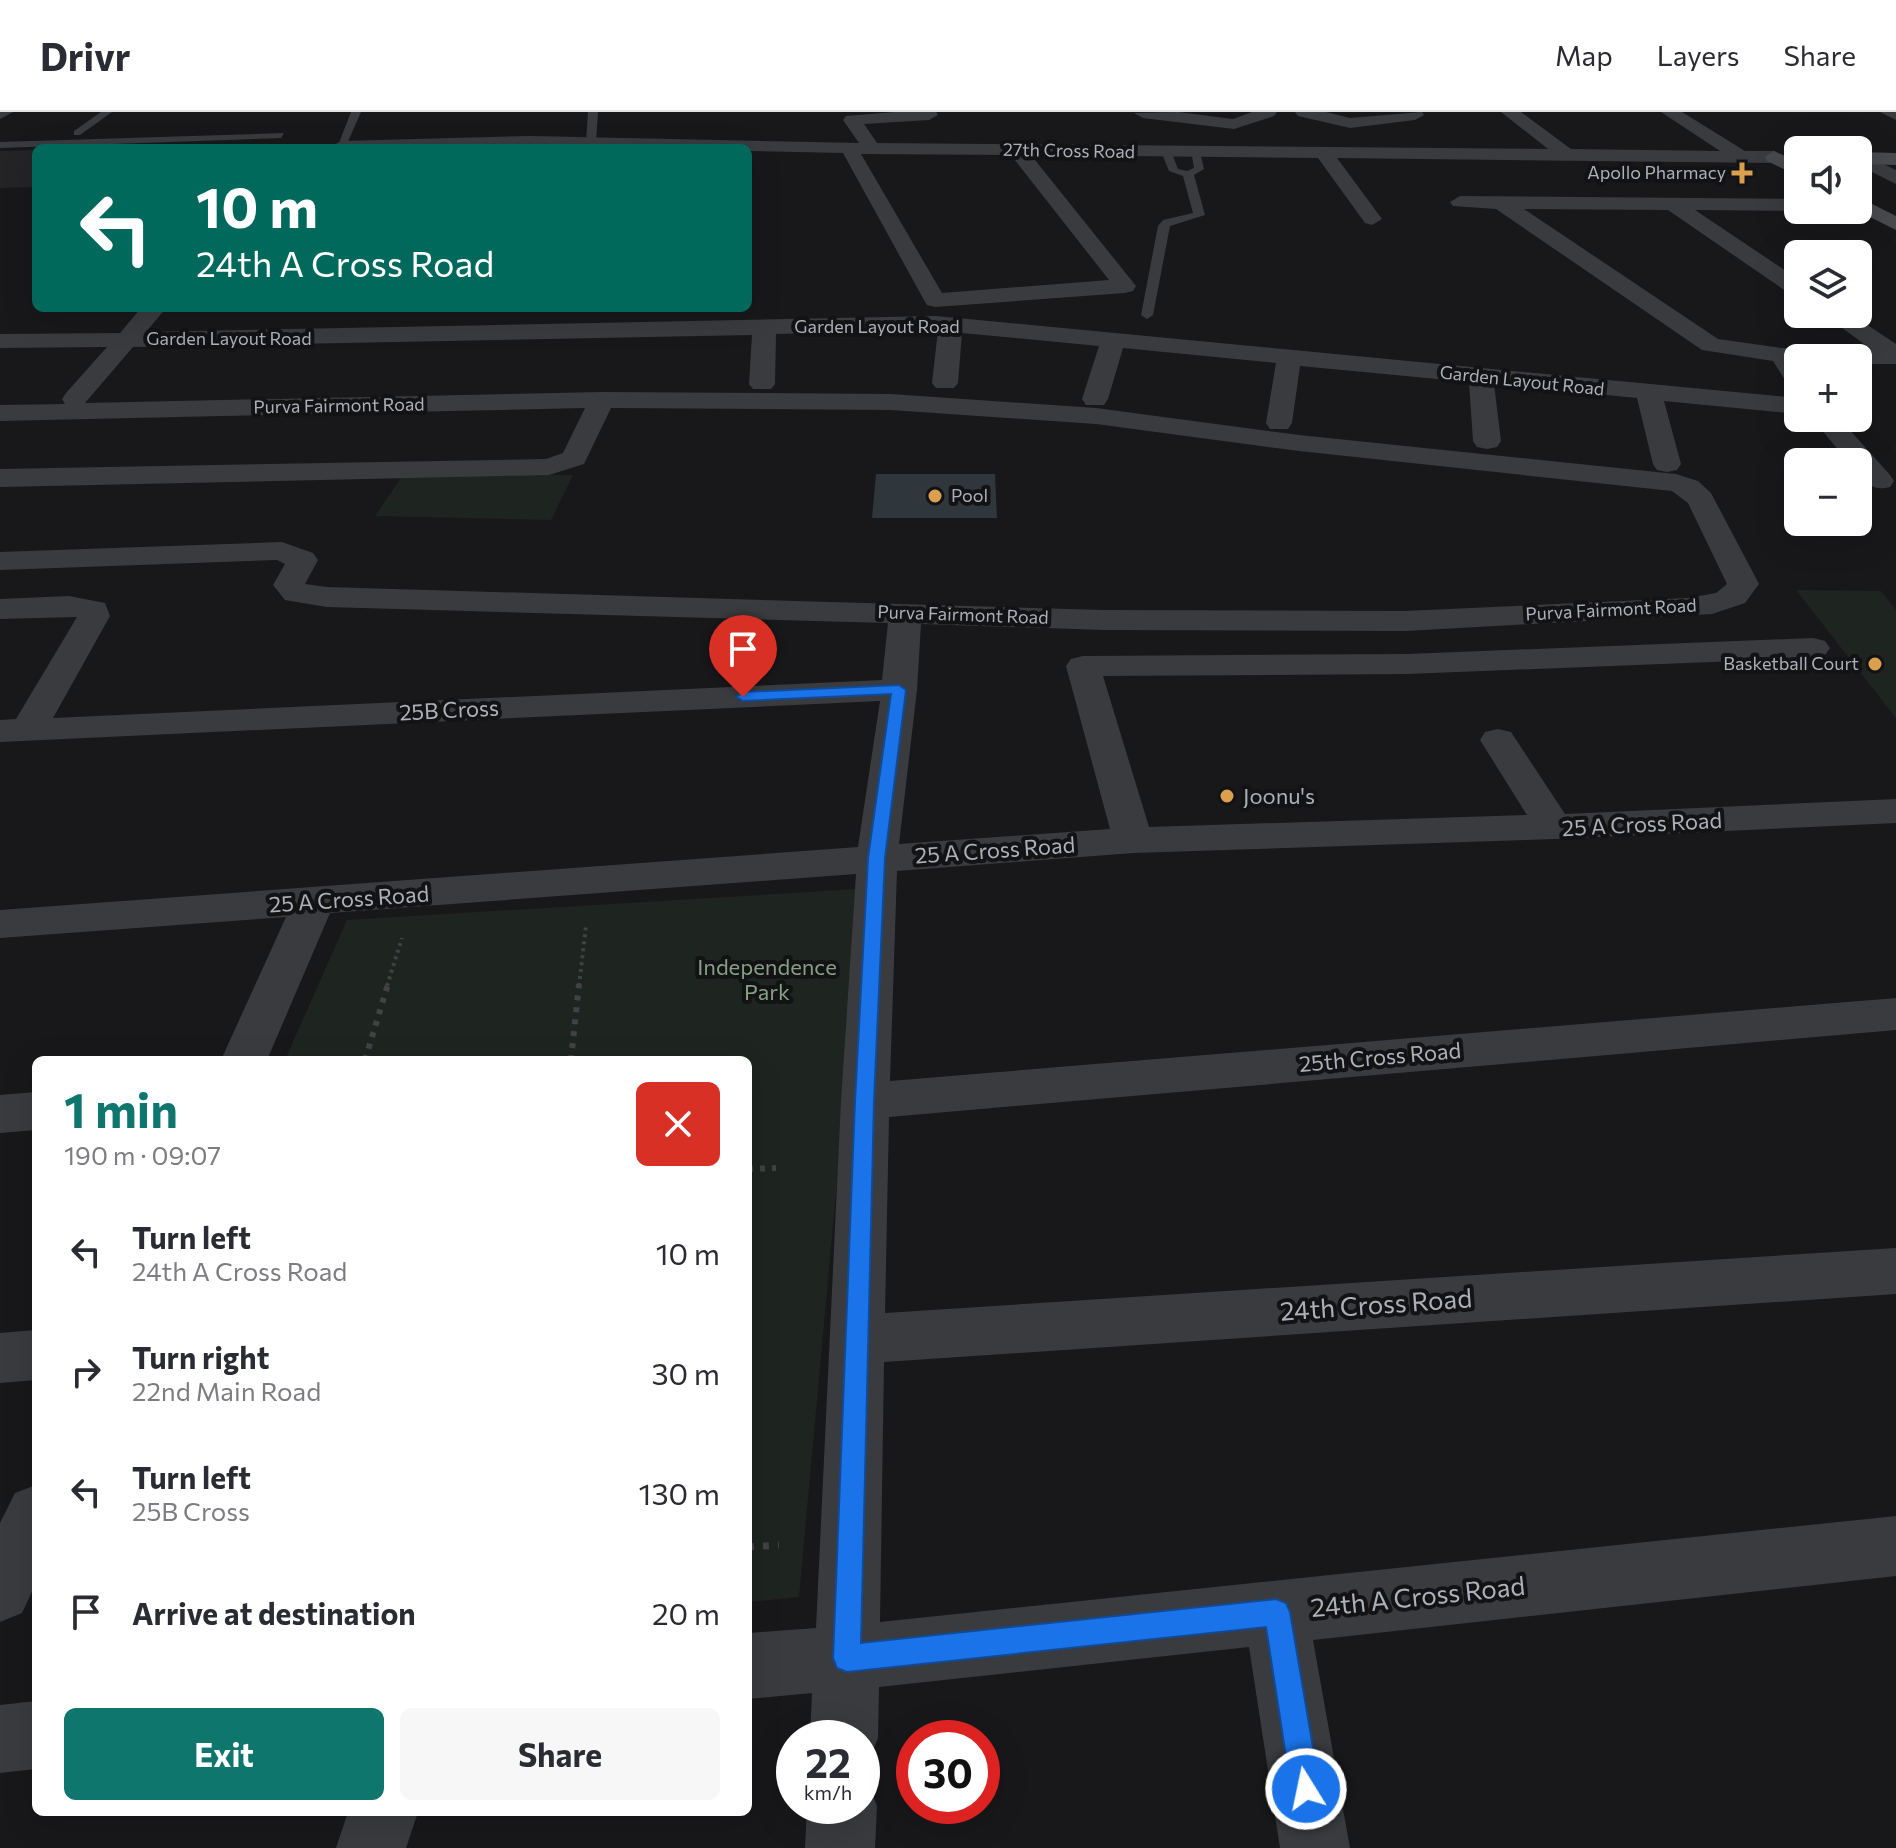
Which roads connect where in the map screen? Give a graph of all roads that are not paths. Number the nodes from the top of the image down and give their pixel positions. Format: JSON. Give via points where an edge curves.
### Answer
{"nodes":[{"id":1,"x":107,"y":112,"type":"edge"},
{"id":2,"x":356,"y":112,"type":"edge"},
{"id":3,"x":593,"y":112,"type":"edge"},
{"id":4,"x":927,"y":112,"type":"edge"},
{"id":5,"x":1268,"y":112,"type":"edge"},
{"id":6,"x":1304,"y":112,"type":"edge"},
{"id":7,"x":1510,"y":112,"type":"edge"},
{"id":8,"x":1670,"y":112,"type":"edge"},
{"id":9,"x":1889,"y":112,"type":"edge"},
{"id":10,"x":1143,"y":113,"type":"edge"},
{"id":11,"x":1413,"y":113,"type":"edge"},
{"id":12,"x":1896,"y":115,"type":"edge"},
{"id":13,"x":429,"y":122,"type":"dead end"},
{"id":14,"x":704,"y":122,"type":"dead end"},
{"id":15,"x":269,"y":129,"type":"dead end"},
{"id":16,"x":77,"y":133,"type":"junction"},
{"id":17,"x":0,"y":135,"type":"edge"},
{"id":18,"x":281,"y":135,"type":"dead end"},
{"id":19,"x":591,"y":142,"type":"junction"},
{"id":20,"x":423,"y":143,"type":"junction"},
{"id":21,"x":342,"y":144,"type":"edge"},
{"id":22,"x":416,"y":144,"type":"edge"},
{"id":23,"x":675,"y":144,"type":"edge"},
{"id":24,"x":716,"y":144,"type":"edge"},
{"id":25,"x":0,"y":145,"type":"edge"},
{"id":26,"x":752,"y":146,"type":"edge"},
{"id":27,"x":849,"y":148,"type":"junction"},
{"id":28,"x":872,"y":149,"type":"junction"},
{"id":29,"x":1017,"y":150,"type":"junction"},
{"id":30,"x":1166,"y":151,"type":"junction"},
{"id":31,"x":1202,"y":152,"type":"junction"},
{"id":32,"x":1290,"y":153,"type":"junction"},
{"id":33,"x":1324,"y":153,"type":"junction"},
{"id":34,"x":1453,"y":154,"type":"junction"},
{"id":35,"x":1567,"y":155,"type":"junction"},
{"id":36,"x":1742,"y":157,"type":"junction"},
{"id":37,"x":1774,"y":157,"type":"junction"},
{"id":38,"x":1784,"y":157,"type":"edge"},
{"id":39,"x":1872,"y":158,"type":"edge"},
{"id":40,"x":1896,"y":159,"type":"edge"},
{"id":41,"x":1784,"y":162,"type":"edge"},
{"id":42,"x":1872,"y":165,"type":"edge"},
{"id":43,"x":1188,"y":174,"type":"junction"},
{"id":44,"x":1340,"y":177,"type":"junction"},
{"id":45,"x":1896,"y":178,"type":"edge"},
{"id":46,"x":1460,"y":202,"type":"dead end"},
{"id":47,"x":1501,"y":203,"type":"junction"},
{"id":48,"x":1674,"y":205,"type":"junction"},
{"id":49,"x":1784,"y":205,"type":"edge"},
{"id":50,"x":1872,"y":211,"type":"edge"},
{"id":51,"x":1372,"y":219,"type":"dead end"},
{"id":52,"x":1896,"y":224,"type":"edge"},
{"id":53,"x":1784,"y":280,"type":"edge"},
{"id":54,"x":151,"y":312,"type":"edge"},
{"id":55,"x":1147,"y":315,"type":"dead end"},
{"id":56,"x":341,"y":318,"type":"dead end"},
{"id":57,"x":556,"y":320,"type":"edge"},
{"id":58,"x":951,"y":325,"type":"junction"},
{"id":59,"x":764,"y":327,"type":"junction"},
{"id":60,"x":1855,"y":328,"type":"edge"},
{"id":61,"x":325,"y":338,"type":"junction"},
{"id":62,"x":127,"y":340,"type":"junction"},
{"id":63,"x":1113,"y":340,"type":"junction"},
{"id":64,"x":0,"y":341,"type":"edge"},
{"id":65,"x":1781,"y":355,"type":"junction"},
{"id":66,"x":1896,"y":356,"type":"edge"},
{"id":67,"x":1289,"y":358,"type":"junction"},
{"id":68,"x":1784,"y":360,"type":"edge"},
{"id":69,"x":309,"y":363,"type":"dead end"},
{"id":70,"x":549,"y":364,"type":"dead end"},
{"id":71,"x":1481,"y":377,"type":"junction"},
{"id":72,"x":945,"y":383,"type":"dead end"},
{"id":73,"x":762,"y":384,"type":"dead end"},
{"id":74,"x":1649,"y":393,"type":"junction"},
{"id":75,"x":75,"y":399,"type":"dead end"},
{"id":76,"x":1095,"y":399,"type":"dead end"},
{"id":77,"x":602,"y":400,"type":"junction"},
{"id":78,"x":1784,"y":405,"type":"edge"},
{"id":79,"x":0,"y":413,"type":"edge"},
{"id":80,"x":1279,"y":423,"type":"dead end"},
{"id":81,"x":1837,"y":432,"type":"edge"},
{"id":82,"x":1487,"y":441,"type":"dead end"},
{"id":83,"x":1667,"y":464,"type":"dead end"},
{"id":84,"x":0,"y":478,"type":"edge"},
{"id":85,"x":1880,"y":481,"type":"dead end"},
{"id":86,"x":113,"y":557,"type":"junction"},
{"id":87,"x":0,"y":561,"type":"edge"},
{"id":88,"x":82,"y":606,"type":"junction"},
{"id":89,"x":0,"y":609,"type":"edge"},
{"id":90,"x":905,"y":612,"type":"junction"},
{"id":91,"x":1813,"y":648,"type":"dead end"},
{"id":92,"x":899,"y":690,"type":"junction"},
{"id":93,"x":14,"y":730,"type":"edge"},
{"id":94,"x":1498,"y":740,"type":"dead end"},
{"id":95,"x":1891,"y":818,"type":"edge"},
{"id":96,"x":1554,"y":827,"type":"junction"},
{"id":97,"x":1133,"y":840,"type":"junction"},
{"id":98,"x":877,"y":858,"type":"junction"},
{"id":99,"x":314,"y":902,"type":"junction"},
{"id":100,"x":0,"y":924,"type":"edge"},
{"id":101,"x":1896,"y":1014,"type":"edge"},
{"id":102,"x":246,"y":1056,"type":"edge"},
{"id":103,"x":865,"y":1101,"type":"junction"},
{"id":104,"x":32,"y":1111,"type":"edge"},
{"id":105,"x":0,"y":1114,"type":"edge"},
{"id":106,"x":1896,"y":1271,"type":"edge"},
{"id":107,"x":857,"y":1339,"type":"junction"},
{"id":108,"x":32,"y":1355,"type":"edge"},
{"id":109,"x":0,"y":1358,"type":"edge"},
{"id":110,"x":32,"y":1523,"type":"edge"},
{"id":111,"x":1896,"y":1546,"type":"edge"},
{"id":112,"x":0,"y":1591,"type":"edge"},
{"id":113,"x":1276,"y":1612,"type":"junction"},
{"id":114,"x":847,"y":1658,"type":"junction"},
{"id":115,"x":752,"y":1666,"type":"edge"},
{"id":116,"x":845,"y":1720,"type":"edge"},
{"id":117,"x":32,"y":1735,"type":"edge"},
{"id":118,"x":0,"y":1739,"type":"edge"},
{"id":119,"x":382,"y":1816,"type":"edge"},
{"id":120,"x":841,"y":1824,"type":"edge"},
{"id":121,"x":371,"y":1848,"type":"edge"},
{"id":122,"x":840,"y":1848,"type":"edge"},
{"id":123,"x":1315,"y":1848,"type":"edge"}],
"edges":[{"from":1,"to":16,"type":"lane"},
{"from":2,"to":21,"type":"lane"},
{"from":3,"to":19,"type":"lane"},
{"from":4,"to":28,"type":"street","via":[[845,121]]},
{"from":5,"to":10,"type":"street","via":[[1234,124]]},
{"from":6,"to":11,"type":"street","via":[[1350,123]]},
{"from":7,"to":35,"type":"street"},
{"from":8,"to":36,"type":"street"},
{"from":9,"to":12,"type":"street"},
{"from":10,"to":31,"type":"street","via":[[1149,122],[1190,129]]},
{"from":11,"to":34,"type":"street"},
{"from":13,"to":20,"type":"street"},
{"from":14,"to":24,"type":"street"},
{"from":15,"to":16,"type":"lane"},
{"from":16,"to":17,"type":"lane"},
{"from":18,"to":25,"type":"lane"},
{"from":19,"to":20,"type":"street","name":"27th Cross Road"},
{"from":19,"to":23,"type":"street","name":"27th Cross Road"},
{"from":20,"to":22,"type":"street","name":"27th Cross Road"},
{"from":26,"to":27,"type":"street","name":"27th Cross Road"},
{"from":27,"to":28,"type":"street","name":"27th Cross Road"},
{"from":27,"to":29,"type":"street","via":[[935,300],[1125,286]]},
{"from":28,"to":29,"type":"street","name":"27th Cross Road"},
{"from":29,"to":30,"type":"street","name":"27th Cross Road"},
{"from":30,"to":31,"type":"street","name":"27th Cross Road"},
{"from":30,"to":43,"type":"lane","via":[[1174,171]]},
{"from":31,"to":32,"type":"street","name":"27th Cross Road"},
{"from":31,"to":43,"type":"lane","via":[[1199,169]]},
{"from":32,"to":33,"type":"street","name":"27th Cross Road"},
{"from":32,"to":44,"type":"street","via":[[1310,177]]},
{"from":33,"to":34,"type":"street","name":"27th Cross Road"},
{"from":33,"to":44,"type":"street"},
{"from":34,"to":35,"type":"street","name":"27th Cross Road"},
{"from":35,"to":36,"type":"street","name":"27th Cross Road"},
{"from":36,"to":37,"type":"street","name":"27th Cross Road"},
{"from":37,"to":38,"type":"main road","name":"27th Cross Road"},
{"from":37,"to":41,"type":"main road"},
{"from":39,"to":40,"type":"main road"},
{"from":42,"to":45,"type":"street"},
{"from":43,"to":55,"type":"lane","via":[[1199,215],[1164,226]]},
{"from":44,"to":51,"type":"street"},
{"from":46,"to":47,"type":"street"},
{"from":47,"to":48,"type":"street"},
{"from":47,"to":65,"type":"street","via":[[1711,345]]},
{"from":48,"to":49,"type":"street"},
{"from":48,"to":53,"type":"street"},
{"from":50,"to":52,"type":"main road"},
{"from":54,"to":62,"type":"street"},
{"from":56,"to":61,"type":"street"},
{"from":57,"to":59,"type":"street","name":"Garden Layout Road"},
{"from":57,"to":61,"type":"street","name":"Garden Layout Road"},
{"from":57,"to":70,"type":"street"},
{"from":58,"to":59,"type":"street","name":"Garden Layout Road"},
{"from":58,"to":63,"type":"street","name":"Garden Layout Road"},
{"from":58,"to":72,"type":"street"},
{"from":59,"to":73,"type":"street"},
{"from":60,"to":66,"type":"street"},
{"from":61,"to":62,"type":"street","name":"Garden Layout Road"},
{"from":61,"to":69,"type":"street"},
{"from":62,"to":64,"type":"street","name":"Garden Layout Road"},
{"from":62,"to":75,"type":"street"},
{"from":63,"to":67,"type":"street","name":"Garden Layout Road"},
{"from":63,"to":76,"type":"street"},
{"from":65,"to":66,"type":"street"},
{"from":65,"to":68,"type":"street"},
{"from":67,"to":71,"type":"street","name":"Garden Layout Road"},
{"from":67,"to":80,"type":"street"},
{"from":71,"to":74,"type":"street","name":"Garden Layout Road"},
{"from":71,"to":82,"type":"street"},
{"from":74,"to":78,"type":"street","name":"Garden Layout Road"},
{"from":74,"to":83,"type":"street"},
{"from":77,"to":79,"type":"street","name":"Purva Fairmont Road"},
{"from":77,"to":84,"type":"street","via":[[574,458],[549,467]]},
{"from":77,"to":90,"type":"street","name":"Purva Fairmont Road","via":[[891,402],[1038,411],[1676,483],[1701,499],[1743,584],[1730,600],[1688,608],[1405,621],[1104,620]]},
{"from":81,"to":85,"type":"street"},
{"from":86,"to":87,"type":"street","name":"Purva Fairmont Road"},
{"from":86,"to":88,"type":"street"},
{"from":86,"to":90,"type":"street","name":"Purva Fairmont Road","via":[[289,552],[302,560],[289,585],[296,593],[327,597]]},
{"from":88,"to":89,"type":"street"},
{"from":88,"to":93,"type":"street","via":[[94,616]]},
{"from":90,"to":92,"type":"street"},
{"from":91,"to":97,"type":"street","via":[[1407,664],[1083,666]]},
{"from":92,"to":93,"type":"street","name":"25B Cross"},
{"from":92,"to":98,"type":"street"},
{"from":94,"to":96,"type":"street"},
{"from":95,"to":96,"type":"street","name":"25 A Cross Road"},
{"from":96,"to":97,"type":"street","name":"25 A Cross Road"},
{"from":97,"to":98,"type":"street","name":"25 A Cross Road"},
{"from":98,"to":99,"type":"street","name":"25 A Cross Road"},
{"from":98,"to":103,"type":"street"},
{"from":99,"to":100,"type":"street","name":"25 A Cross Road"},
{"from":99,"to":102,"type":"street"},
{"from":101,"to":103,"type":"street","name":"25th Cross Road"},
{"from":103,"to":107,"type":"street"},
{"from":104,"to":105,"type":"street"},
{"from":106,"to":107,"type":"street","name":"24th Cross Road"},
{"from":107,"to":114,"type":"street"},
{"from":108,"to":109,"type":"street"},
{"from":110,"to":112,"type":"street"},
{"from":111,"to":113,"type":"street","name":"24th A Cross Road"},
{"from":113,"to":114,"type":"street","name":"24th A Cross Road"},
{"from":113,"to":123,"type":"street"},
{"from":114,"to":115,"type":"street","name":"24th A Cross Road"},
{"from":114,"to":116,"type":"street"},
{"from":117,"to":118,"type":"street"},
{"from":119,"to":121,"type":"street"},
{"from":120,"to":122,"type":"street"}]}
